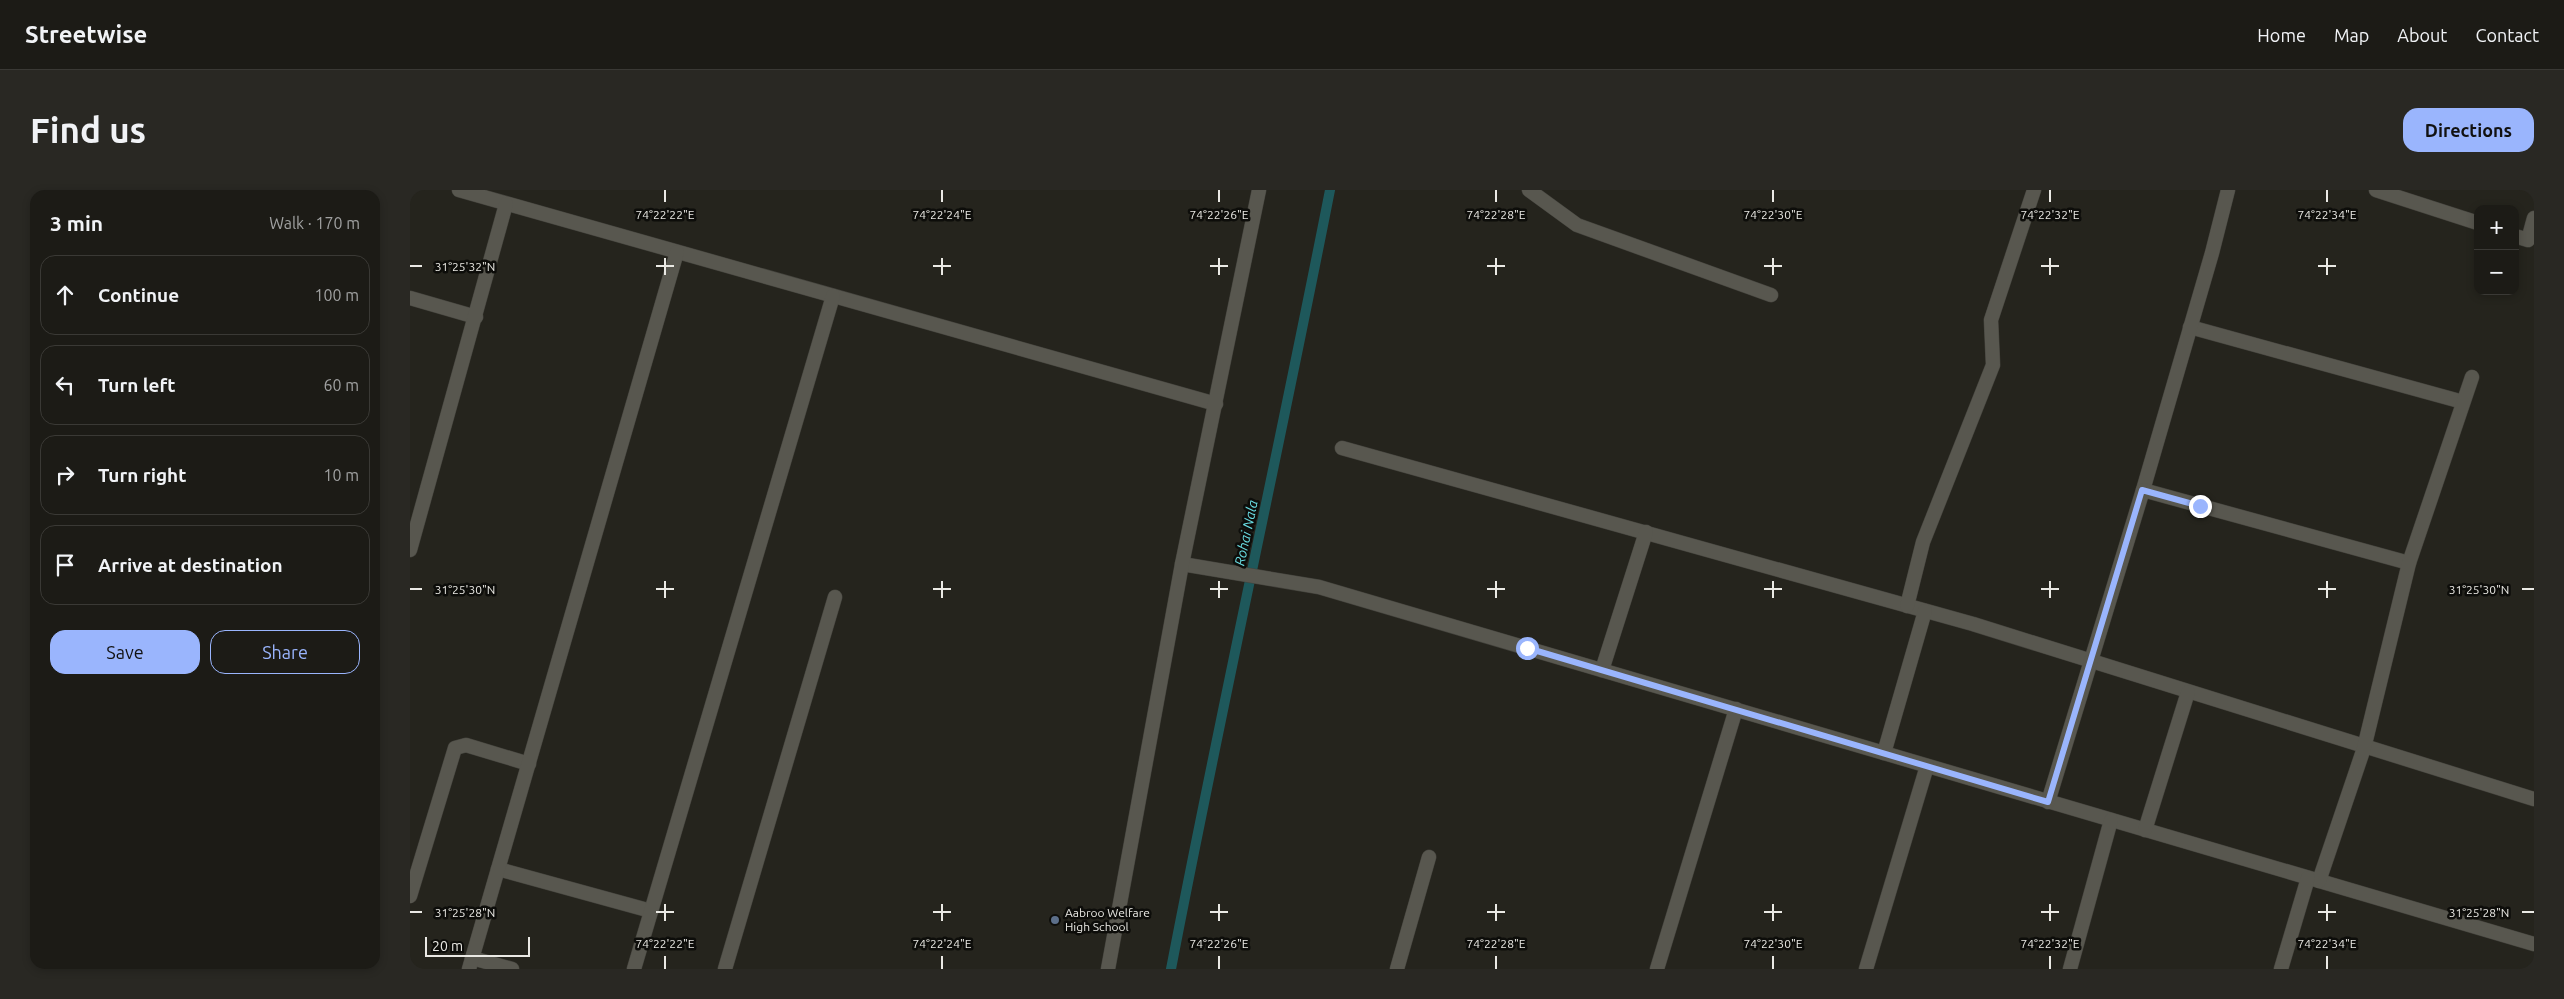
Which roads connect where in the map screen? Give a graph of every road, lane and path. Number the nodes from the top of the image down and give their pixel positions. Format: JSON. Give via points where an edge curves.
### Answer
{"nodes":[{"id":1,"x":459,"y":190,"type":"edge"},
{"id":2,"x":1259,"y":190,"type":"edge"},
{"id":3,"x":1529,"y":190,"type":"edge"},
{"id":4,"x":2034,"y":190,"type":"edge"},
{"id":5,"x":2228,"y":190,"type":"edge"},
{"id":6,"x":2376,"y":190,"type":"edge"},
{"id":7,"x":506,"y":204,"type":"junction"},
{"id":8,"x":2534,"y":218,"type":"edge"},
{"id":9,"x":2474,"y":223,"type":"edge"},
{"id":10,"x":2519,"y":237,"type":"edge"},
{"id":11,"x":677,"y":252,"type":"junction"},
{"id":12,"x":1770,"y":295,"type":"dead end"},
{"id":13,"x":833,"y":296,"type":"junction"},
{"id":14,"x":410,"y":298,"type":"edge"},
{"id":15,"x":476,"y":317,"type":"junction"},
{"id":16,"x":2190,"y":326,"type":"junction"},
{"id":17,"x":2472,"y":377,"type":"dead end"},
{"id":18,"x":2463,"y":402,"type":"junction"},
{"id":19,"x":1216,"y":404,"type":"junction"},
{"id":20,"x":1342,"y":448,"type":"dead end"},
{"id":21,"x":2142,"y":490,"type":"junction"},
{"id":22,"x":1646,"y":532,"type":"junction"},
{"id":23,"x":410,"y":550,"type":"edge"},
{"id":24,"x":2409,"y":563,"type":"junction"},
{"id":25,"x":1182,"y":564,"type":"junction"},
{"id":26,"x":835,"y":597,"type":"dead end"},
{"id":27,"x":1907,"y":606,"type":"junction"},
{"id":28,"x":1925,"y":611,"type":"junction"},
{"id":29,"x":2091,"y":662,"type":"junction"},
{"id":30,"x":1602,"y":670,"type":"junction"},
{"id":31,"x":2188,"y":692,"type":"junction"},
{"id":32,"x":1736,"y":709,"type":"junction"},
{"id":33,"x":2364,"y":748,"type":"junction"},
{"id":34,"x":1884,"y":753,"type":"junction"},
{"id":35,"x":529,"y":764,"type":"junction"},
{"id":36,"x":1927,"y":766,"type":"junction"},
{"id":37,"x":2534,"y":799,"type":"edge"},
{"id":38,"x":2048,"y":802,"type":"junction"},
{"id":39,"x":2111,"y":820,"type":"junction"},
{"id":40,"x":2146,"y":830,"type":"junction"},
{"id":41,"x":1429,"y":857,"type":"dead end"},
{"id":42,"x":498,"y":868,"type":"junction"},
{"id":43,"x":2314,"y":880,"type":"junction"},
{"id":44,"x":410,"y":893,"type":"edge"},
{"id":45,"x":651,"y":911,"type":"junction"},
{"id":46,"x":2534,"y":944,"type":"edge"},
{"id":47,"x":471,"y":964,"type":"edge"},
{"id":48,"x":512,"y":969,"type":"edge"},
{"id":49,"x":634,"y":969,"type":"edge"},
{"id":50,"x":725,"y":969,"type":"edge"},
{"id":51,"x":1108,"y":969,"type":"edge"},
{"id":52,"x":1397,"y":969,"type":"edge"},
{"id":53,"x":1657,"y":969,"type":"edge"},
{"id":54,"x":1866,"y":969,"type":"edge"},
{"id":55,"x":2070,"y":969,"type":"edge"},
{"id":56,"x":2281,"y":969,"type":"edge"}],
"edges":[{"from":1,"to":7,"type":"street"},
{"from":2,"to":19,"type":"street"},
{"from":3,"to":12,"type":"street","via":[[1577,225]]},
{"from":4,"to":27,"type":"street","via":[[1991,320],[1993,365],[1923,542]]},
{"from":5,"to":16,"type":"street"},
{"from":6,"to":9,"type":"street"},
{"from":7,"to":11,"type":"street"},
{"from":7,"to":15,"type":"street"},
{"from":8,"to":10,"type":"street","via":[[2528,240]]},
{"from":11,"to":13,"type":"street"},
{"from":11,"to":35,"type":"street"},
{"from":13,"to":19,"type":"street"},
{"from":13,"to":45,"type":"street"},
{"from":14,"to":15,"type":"street"},
{"from":15,"to":23,"type":"street"},
{"from":16,"to":18,"type":"street"},
{"from":16,"to":21,"type":"street"},
{"from":17,"to":18,"type":"street"},
{"from":18,"to":24,"type":"street"},
{"from":19,"to":25,"type":"street"},
{"from":20,"to":22,"type":"street"},
{"from":21,"to":24,"type":"street"},
{"from":21,"to":29,"type":"street"},
{"from":22,"to":27,"type":"street"},
{"from":22,"to":30,"type":"street"},
{"from":24,"to":33,"type":"street"},
{"from":25,"to":30,"type":"street","via":[[1319,587]]},
{"from":25,"to":51,"type":"street"},
{"from":26,"to":50,"type":"street"},
{"from":27,"to":28,"type":"street"},
{"from":28,"to":29,"type":"street"},
{"from":28,"to":34,"type":"street"},
{"from":29,"to":31,"type":"street"},
{"from":29,"to":38,"type":"street"},
{"from":30,"to":32,"type":"street"},
{"from":31,"to":33,"type":"street"},
{"from":31,"to":40,"type":"street"},
{"from":32,"to":34,"type":"street"},
{"from":32,"to":53,"type":"street"},
{"from":33,"to":37,"type":"street"},
{"from":33,"to":43,"type":"street"},
{"from":34,"to":36,"type":"street"},
{"from":35,"to":42,"type":"street"},
{"from":35,"to":44,"type":"street","via":[[466,745],[455,748]]},
{"from":36,"to":38,"type":"street"},
{"from":36,"to":54,"type":"street"},
{"from":38,"to":39,"type":"street"},
{"from":39,"to":40,"type":"street"},
{"from":39,"to":55,"type":"street"},
{"from":40,"to":43,"type":"street"},
{"from":41,"to":52,"type":"street"},
{"from":42,"to":45,"type":"street"},
{"from":42,"to":47,"type":"street"},
{"from":43,"to":46,"type":"street"},
{"from":43,"to":56,"type":"street"},
{"from":45,"to":49,"type":"street"},
{"from":47,"to":48,"type":"street"}]}
